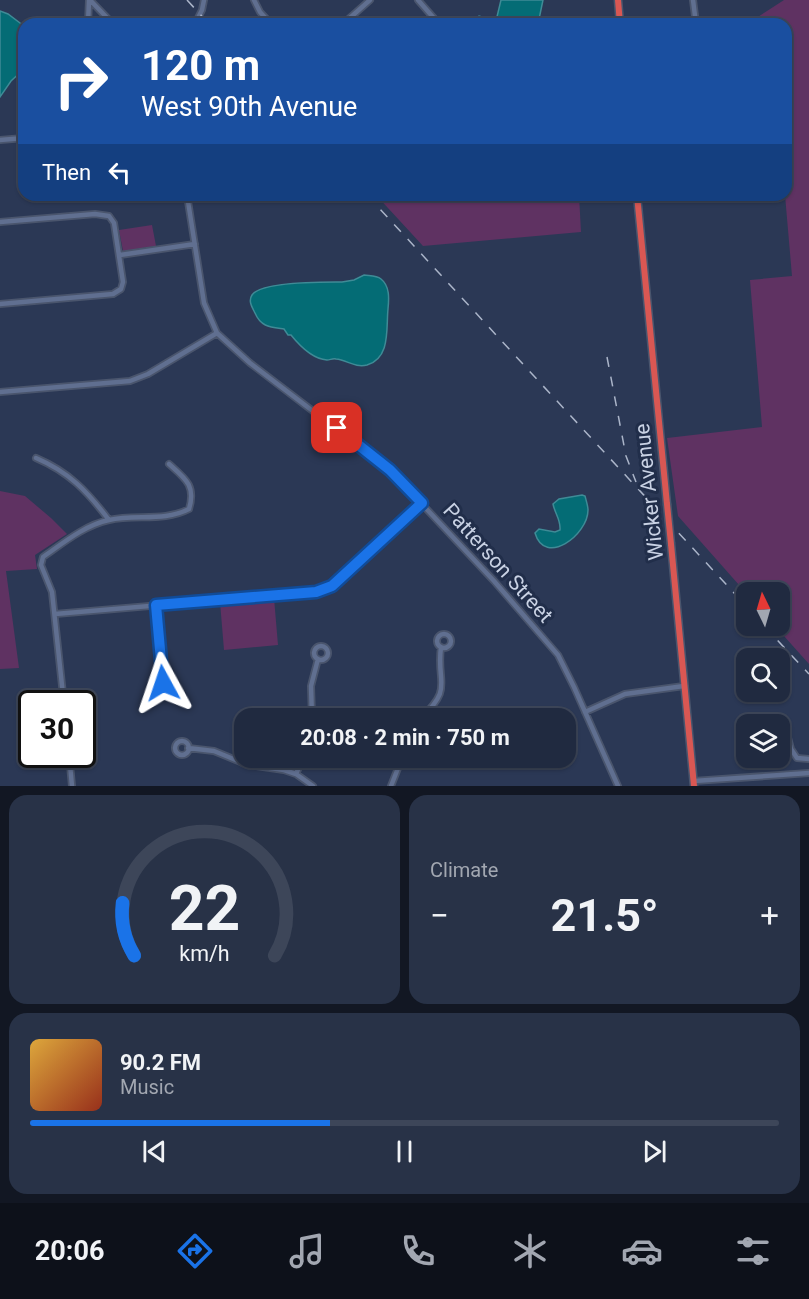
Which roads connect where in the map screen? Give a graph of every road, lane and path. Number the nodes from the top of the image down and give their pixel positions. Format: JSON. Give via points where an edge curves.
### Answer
{"nodes":[{"id":1,"x":89,"y":0,"type":"edge"},
{"id":2,"x":204,"y":0,"type":"edge"},
{"id":3,"x":254,"y":0,"type":"edge"},
{"id":4,"x":418,"y":0,"type":"edge"},
{"id":5,"x":618,"y":0,"type":"edge"},
{"id":6,"x":693,"y":0,"type":"edge"},
{"id":7,"x":367,"y":1,"type":"edge"},
{"id":8,"x":88,"y":18,"type":"edge"},
{"id":9,"x":107,"y":18,"type":"edge"},
{"id":10,"x":198,"y":18,"type":"edge"},
{"id":11,"x":266,"y":18,"type":"edge"},
{"id":12,"x":349,"y":18,"type":"edge"},
{"id":13,"x":434,"y":18,"type":"edge"},
{"id":14,"x":620,"y":18,"type":"edge"},
{"id":15,"x":695,"y":18,"type":"edge"},
{"id":16,"x":18,"y":138,"type":"edge"},
{"id":17,"x":0,"y":140,"type":"edge"},
{"id":18,"x":188,"y":201,"type":"edge"},
{"id":19,"x":638,"y":201,"type":"edge"},
{"id":20,"x":0,"y":222,"type":"edge"},
{"id":21,"x":195,"y":244,"type":"junction"},
{"id":22,"x":120,"y":255,"type":"junction"},
{"id":23,"x":0,"y":304,"type":"edge"},
{"id":24,"x":217,"y":333,"type":"junction"},
{"id":25,"x":0,"y":392,"type":"edge"},
{"id":26,"x":36,"y":458,"type":"dead end"},
{"id":27,"x":169,"y":464,"type":"dead end"},
{"id":28,"x":422,"y":503,"type":"junction"},
{"id":29,"x":109,"y":520,"type":"junction"},
{"id":30,"x":156,"y":605,"type":"junction"},
{"id":31,"x":56,"y":614,"type":"junction"},
{"id":32,"x":441,"y":647,"type":"dead end"},
{"id":33,"x":318,"y":659,"type":"dead end"},
{"id":34,"x":163,"y":683,"type":"dead end"},
{"id":35,"x":684,"y":686,"type":"junction"},
{"id":36,"x":63,"y":690,"type":"edge"},
{"id":37,"x":312,"y":708,"type":"edge"},
{"id":38,"x":430,"y":708,"type":"edge"},
{"id":39,"x":585,"y":712,"type":"junction"},
{"id":40,"x":790,"y":745,"type":"edge"},
{"id":41,"x":188,"y":748,"type":"dead end"},
{"id":42,"x":809,"y":759,"type":"edge"},
{"id":43,"x":70,"y":768,"type":"edge"},
{"id":44,"x":299,"y":768,"type":"edge"},
{"id":45,"x":398,"y":768,"type":"edge"},
{"id":46,"x":809,"y":773,"type":"edge"},
{"id":47,"x":296,"y":774,"type":"junction"},
{"id":48,"x":694,"y":783,"type":"edge"},
{"id":49,"x":72,"y":786,"type":"edge"},
{"id":50,"x":313,"y":786,"type":"edge"},
{"id":51,"x":390,"y":786,"type":"edge"},
{"id":52,"x":618,"y":786,"type":"edge"}],
"edges":[{"from":1,"to":8,"type":"street"},
{"from":1,"to":9,"type":"street"},
{"from":2,"to":10,"type":"street"},
{"from":3,"to":11,"type":"street"},
{"from":4,"to":13,"type":"street"},
{"from":5,"to":14,"type":"highway"},
{"from":6,"to":15,"type":"street"},
{"from":7,"to":12,"type":"street"},
{"from":16,"to":17,"type":"street"},
{"from":18,"to":21,"type":"street","name":"Patterson Street"},
{"from":19,"to":35,"type":"highway","name":"Wicker Avenue","bridge":true},
{"from":20,"to":22,"type":"street","via":[[104,214],[114,223]]},
{"from":21,"to":22,"type":"street"},
{"from":21,"to":24,"type":"street","name":"Patterson Street","via":[[204,303]]},
{"from":22,"to":23,"type":"street","via":[[123,285],[117,292]]},
{"from":24,"to":25,"type":"street","via":[[130,381]]},
{"from":24,"to":28,"type":"street","name":"Patterson Street","via":[[250,363],[390,470]]},
{"from":26,"to":29,"type":"street","via":[[69,475]]},
{"from":27,"to":29,"type":"street","via":[[191,489],[189,509],[176,515]]},
{"from":28,"to":30,"type":"street","via":[[332,586],[316,592]]},
{"from":28,"to":39,"type":"street","name":"Patterson Street","via":[[558,655]]},
{"from":29,"to":31,"type":"street","via":[[81,531],[43,557],[40,565],[52,592]]},
{"from":30,"to":31,"type":"street"},
{"from":30,"to":34,"type":"street"},
{"from":31,"to":36,"type":"street"},
{"from":32,"to":38,"type":"street","via":[[439,698]]},
{"from":33,"to":37,"type":"street","via":[[311,686]]},
{"from":35,"to":39,"type":"street","via":[[625,694]]},
{"from":35,"to":48,"type":"highway","name":"Wicker Avenue"},
{"from":39,"to":52,"type":"street","name":"Patterson Street"},
{"from":40,"to":42,"type":"street","via":[[797,758]]},
{"from":41,"to":47,"type":"street"},
{"from":43,"to":49,"type":"street"},
{"from":44,"to":47,"type":"street"},
{"from":45,"to":51,"type":"street"},
{"from":46,"to":48,"type":"street"},
{"from":47,"to":50,"type":"street"}]}
